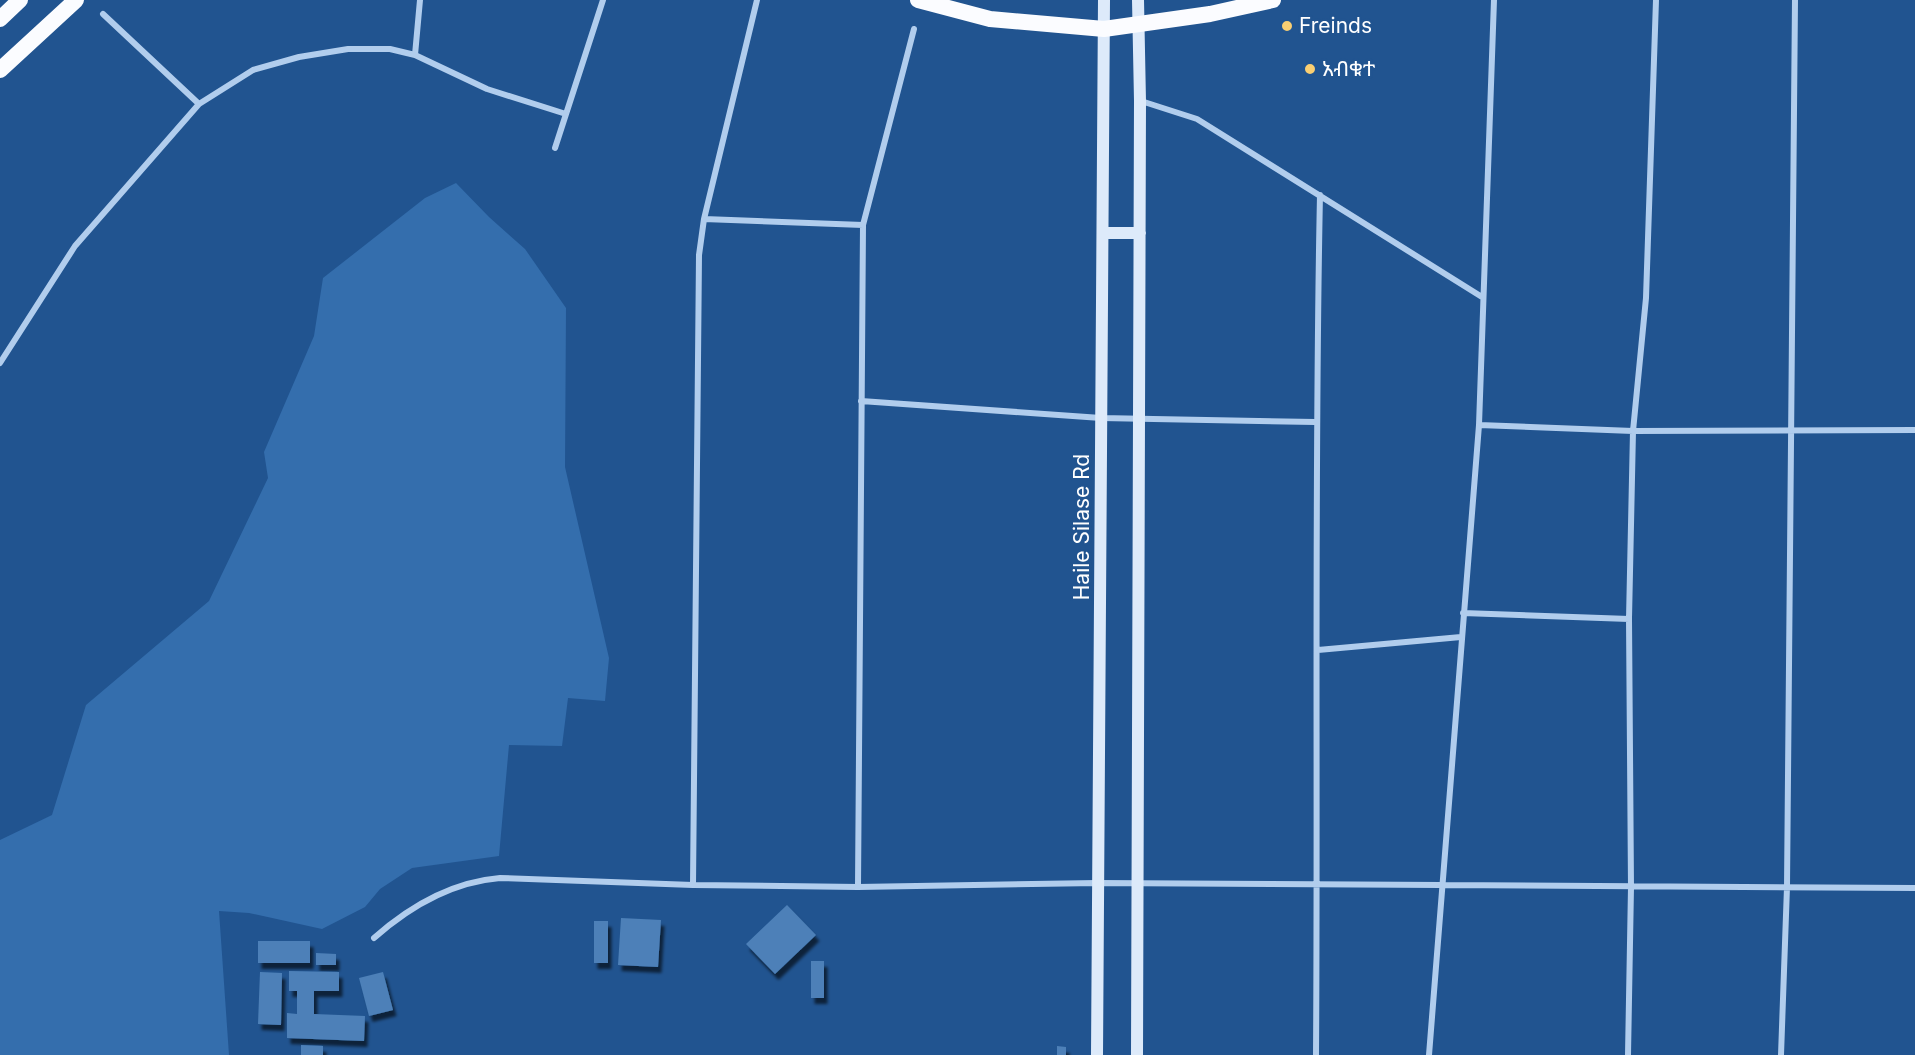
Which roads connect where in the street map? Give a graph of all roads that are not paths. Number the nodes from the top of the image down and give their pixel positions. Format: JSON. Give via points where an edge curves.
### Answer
{"nodes":[{"id":1,"x":20,"y":0,"type":"edge"},
{"id":2,"x":76,"y":0,"type":"edge"},
{"id":3,"x":420,"y":0,"type":"edge"},
{"id":4,"x":603,"y":0,"type":"edge"},
{"id":5,"x":757,"y":0,"type":"edge"},
{"id":6,"x":918,"y":0,"type":"edge"},
{"id":7,"x":1104,"y":0,"type":"edge"},
{"id":8,"x":1138,"y":0,"type":"edge"},
{"id":9,"x":1274,"y":0,"type":"edge"},
{"id":10,"x":1494,"y":0,"type":"edge"},
{"id":11,"x":1656,"y":0,"type":"edge"},
{"id":12,"x":1795,"y":0,"type":"edge"},
{"id":13,"x":103,"y":14,"type":"dead end"},
{"id":14,"x":0,"y":19,"type":"edge"},
{"id":15,"x":1139,"y":25,"type":"junction"},
{"id":16,"x":914,"y":29,"type":"dead end"},
{"id":17,"x":1104,"y":29,"type":"junction"},
{"id":18,"x":415,"y":55,"type":"junction"},
{"id":19,"x":0,"y":70,"type":"edge"},
{"id":20,"x":1140,"y":101,"type":"junction"},
{"id":21,"x":199,"y":104,"type":"junction"},
{"id":22,"x":566,"y":114,"type":"junction"},
{"id":23,"x":555,"y":148,"type":"dead end"},
{"id":24,"x":1320,"y":195,"type":"junction"},
{"id":25,"x":704,"y":219,"type":"junction"},
{"id":26,"x":863,"y":225,"type":"junction"},
{"id":27,"x":1103,"y":233,"type":"junction"},
{"id":28,"x":1140,"y":233,"type":"junction"},
{"id":29,"x":1482,"y":297,"type":"junction"},
{"id":30,"x":0,"y":363,"type":"edge"},
{"id":31,"x":861,"y":401,"type":"junction"},
{"id":32,"x":1101,"y":418,"type":"junction"},
{"id":33,"x":1139,"y":420,"type":"junction"},
{"id":34,"x":1315,"y":422,"type":"junction"},
{"id":35,"x":1479,"y":425,"type":"junction"},
{"id":36,"x":1790,"y":429,"type":"junction"},
{"id":37,"x":1915,"y":430,"type":"edge"},
{"id":38,"x":1633,"y":431,"type":"junction"},
{"id":39,"x":1463,"y":613,"type":"junction"},
{"id":40,"x":1629,"y":619,"type":"junction"},
{"id":41,"x":1461,"y":637,"type":"junction"},
{"id":42,"x":1318,"y":650,"type":"junction"},
{"id":43,"x":1097,"y":883,"type":"junction"},
{"id":44,"x":693,"y":885,"type":"junction"},
{"id":45,"x":1138,"y":885,"type":"junction"},
{"id":46,"x":1317,"y":885,"type":"junction"},
{"id":47,"x":1443,"y":886,"type":"junction"},
{"id":48,"x":858,"y":887,"type":"junction"},
{"id":49,"x":1631,"y":887,"type":"junction"},
{"id":50,"x":1787,"y":887,"type":"junction"},
{"id":51,"x":1915,"y":888,"type":"edge"},
{"id":52,"x":374,"y":938,"type":"dead end"},
{"id":53,"x":1097,"y":1055,"type":"edge"},
{"id":54,"x":1137,"y":1055,"type":"edge"},
{"id":55,"x":1316,"y":1055,"type":"edge"},
{"id":56,"x":1429,"y":1055,"type":"edge"},
{"id":57,"x":1628,"y":1055,"type":"edge"},
{"id":58,"x":1781,"y":1055,"type":"edge"}],
"edges":[{"from":1,"to":14,"type":"highway"},
{"from":2,"to":19,"type":"highway"},
{"from":3,"to":18,"type":"street"},
{"from":4,"to":22,"type":"street"},
{"from":5,"to":25,"type":"street"},
{"from":6,"to":17,"type":"highway","via":[[990,19]]},
{"from":7,"to":17,"type":"main road","name":"Haile Silase Rd"},
{"from":8,"to":15,"type":"main road"},
{"from":9,"to":15,"type":"highway"},
{"from":10,"to":29,"type":"street"},
{"from":11,"to":38,"type":"street","via":[[1646,298]]},
{"from":12,"to":36,"type":"street"},
{"from":13,"to":21,"type":"street"},
{"from":15,"to":17,"type":"highway"},
{"from":15,"to":20,"type":"main road"},
{"from":16,"to":26,"type":"street"},
{"from":17,"to":27,"type":"main road","name":"Haile Silase Rd"},
{"from":18,"to":21,"type":"street","via":[[390,49],[348,49],[299,57],[253,70]]},
{"from":18,"to":22,"type":"street","via":[[487,89]]},
{"from":20,"to":24,"type":"street","via":[[1197,119]]},
{"from":20,"to":28,"type":"main road"},
{"from":21,"to":30,"type":"street","via":[[75,246]]},
{"from":22,"to":23,"type":"street"},
{"from":24,"to":29,"type":"street"},
{"from":24,"to":34,"type":"street"},
{"from":25,"to":26,"type":"street"},
{"from":25,"to":44,"type":"street","via":[[699,255]]},
{"from":26,"to":31,"type":"street"},
{"from":27,"to":28,"type":"main road"},
{"from":27,"to":32,"type":"main road","name":"Haile Silase Rd"},
{"from":28,"to":33,"type":"main road"},
{"from":29,"to":35,"type":"street"},
{"from":31,"to":32,"type":"street"},
{"from":31,"to":48,"type":"street"},
{"from":32,"to":33,"type":"street"},
{"from":32,"to":43,"type":"main road","name":"Haile Silase Rd"},
{"from":33,"to":34,"type":"street"},
{"from":33,"to":45,"type":"main road"},
{"from":34,"to":42,"type":"street"},
{"from":35,"to":38,"type":"street"},
{"from":35,"to":39,"type":"street"},
{"from":36,"to":37,"type":"street"},
{"from":36,"to":38,"type":"street"},
{"from":36,"to":50,"type":"street"},
{"from":38,"to":40,"type":"street"},
{"from":39,"to":40,"type":"street"},
{"from":39,"to":41,"type":"street"},
{"from":40,"to":49,"type":"street"},
{"from":41,"to":42,"type":"street"},
{"from":41,"to":47,"type":"street"},
{"from":42,"to":46,"type":"street"},
{"from":43,"to":45,"type":"street"},
{"from":43,"to":48,"type":"street"},
{"from":43,"to":53,"type":"main road","name":"Haile Silase Rd"},
{"from":44,"to":48,"type":"street"},
{"from":44,"to":52,"type":"street","via":[[478,880],[400,915]]},
{"from":45,"to":46,"type":"street"},
{"from":45,"to":54,"type":"main road"},
{"from":46,"to":47,"type":"street"},
{"from":46,"to":55,"type":"street"},
{"from":47,"to":49,"type":"street"},
{"from":47,"to":56,"type":"street"},
{"from":49,"to":50,"type":"street"},
{"from":49,"to":57,"type":"street"},
{"from":50,"to":51,"type":"street"},
{"from":50,"to":58,"type":"street"}]}
